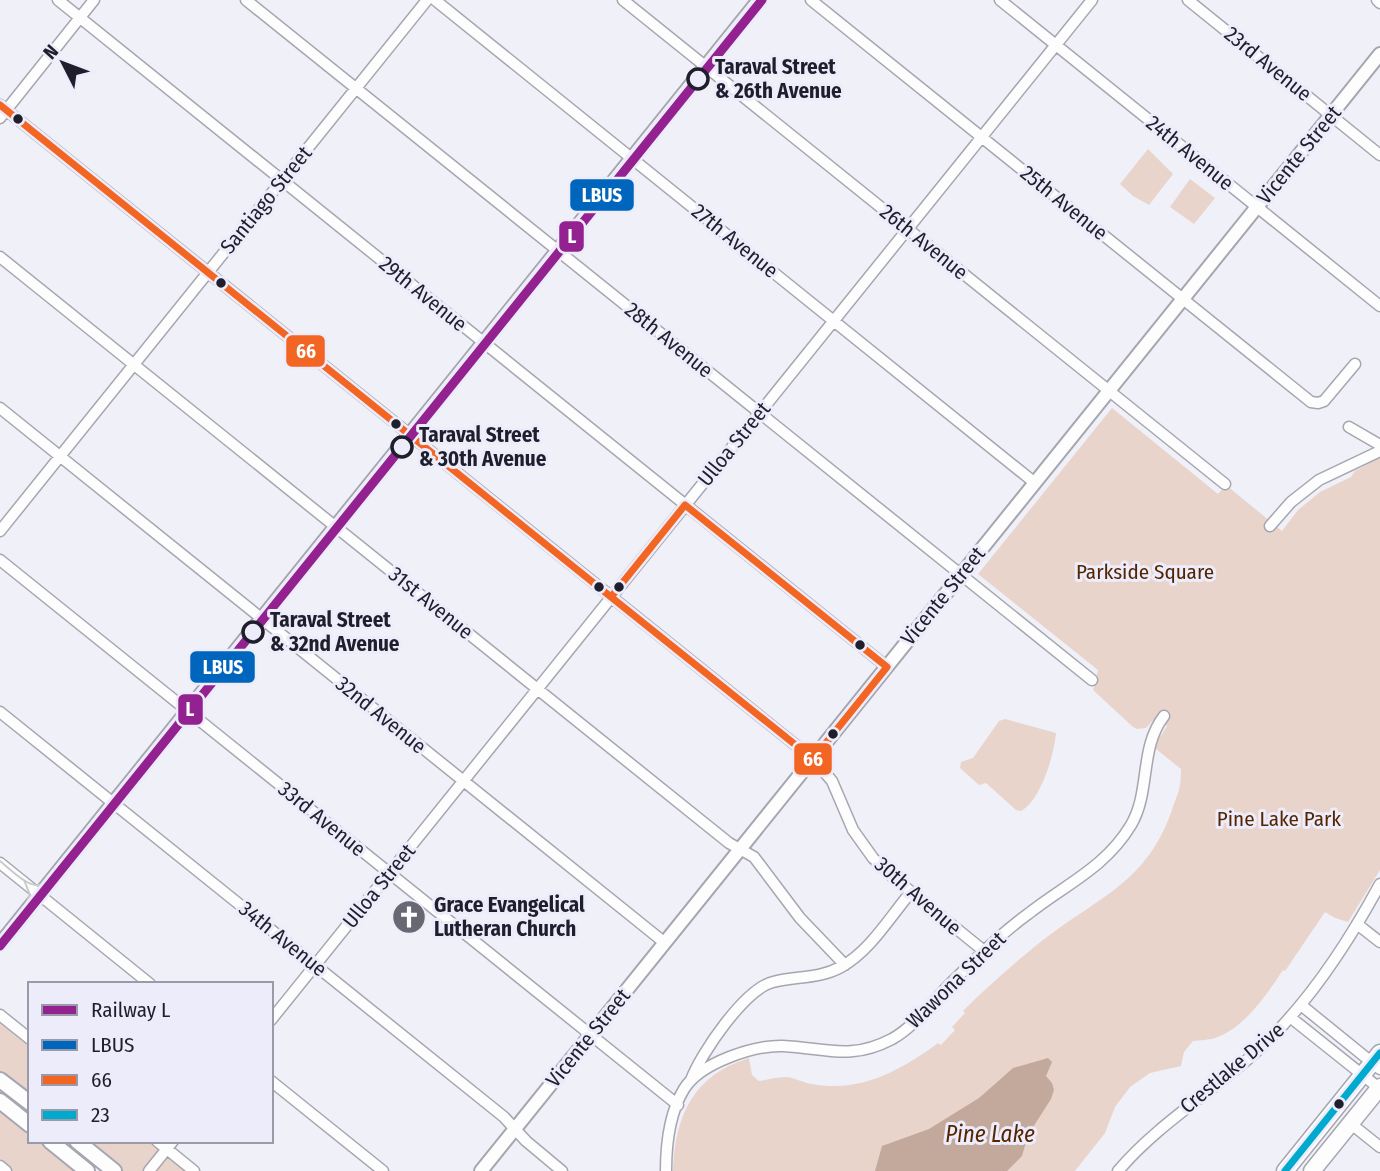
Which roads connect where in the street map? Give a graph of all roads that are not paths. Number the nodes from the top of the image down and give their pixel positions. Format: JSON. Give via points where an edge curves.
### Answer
{"nodes":[{"id":1,"x":58,"y":0,"type":"edge"},
{"id":2,"x":94,"y":0,"type":"edge"},
{"id":3,"x":246,"y":0,"type":"edge"},
{"id":4,"x":427,"y":0,"type":"edge"},
{"id":5,"x":435,"y":0,"type":"edge"},
{"id":6,"x":623,"y":0,"type":"edge"},
{"id":7,"x":759,"y":0,"type":"edge"},
{"id":8,"x":811,"y":0,"type":"edge"},
{"id":9,"x":1000,"y":0,"type":"edge"},
{"id":10,"x":1091,"y":0,"type":"edge"},
{"id":11,"x":1188,"y":0,"type":"edge"},
{"id":12,"x":80,"y":18,"type":"junction"},
{"id":13,"x":1056,"y":45,"type":"junction"},
{"id":14,"x":1380,"y":54,"type":"edge"},
{"id":15,"x":706,"y":66,"type":"junction"},
{"id":16,"x":356,"y":88,"type":"junction"},
{"id":17,"x":2,"y":111,"type":"edge"},
{"id":18,"x":1331,"y":115,"type":"junction"},
{"id":19,"x":982,"y":137,"type":"junction"},
{"id":20,"x":1380,"y":155,"type":"edge"},
{"id":21,"x":632,"y":158,"type":"junction"},
{"id":22,"x":282,"y":180,"type":"junction"},
{"id":23,"x":1257,"y":207,"type":"junction"},
{"id":24,"x":907,"y":229,"type":"junction"},
{"id":25,"x":558,"y":250,"type":"junction"},
{"id":26,"x":0,"y":257,"type":"edge"},
{"id":27,"x":208,"y":272,"type":"junction"},
{"id":28,"x":1183,"y":299,"type":"junction"},
{"id":29,"x":1380,"y":306,"type":"edge"},
{"id":30,"x":834,"y":321,"type":"junction"},
{"id":31,"x":484,"y":342,"type":"junction"},
{"id":32,"x":134,"y":364,"type":"junction"},
{"id":33,"x":1355,"y":364,"type":"dead end"},
{"id":34,"x":1109,"y":391,"type":"junction"},
{"id":35,"x":0,"y":408,"type":"edge"},
{"id":36,"x":760,"y":412,"type":"junction"},
{"id":37,"x":1349,"y":427,"type":"dead end"},
{"id":38,"x":410,"y":435,"type":"junction"},
{"id":39,"x":1380,"y":445,"type":"edge"},
{"id":40,"x":1380,"y":451,"type":"edge"},
{"id":41,"x":60,"y":456,"type":"junction"},
{"id":42,"x":1035,"y":483,"type":"junction"},
{"id":43,"x":1224,"y":484,"type":"dead end"},
{"id":44,"x":685,"y":505,"type":"junction"},
{"id":45,"x":335,"y":526,"type":"junction"},
{"id":46,"x":1270,"y":526,"type":"dead end"},
{"id":47,"x":0,"y":531,"type":"edge"},
{"id":48,"x":0,"y":560,"type":"edge"},
{"id":49,"x":961,"y":575,"type":"junction"},
{"id":50,"x":611,"y":597,"type":"junction"},
{"id":51,"x":261,"y":619,"type":"junction"},
{"id":52,"x":887,"y":667,"type":"junction"},
{"id":53,"x":1093,"y":680,"type":"dead end"},
{"id":54,"x":537,"y":689,"type":"junction"},
{"id":55,"x":187,"y":710,"type":"junction"},
{"id":56,"x":0,"y":712,"type":"edge"},
{"id":57,"x":1164,"y":716,"type":"dead end"},
{"id":58,"x":813,"y":759,"type":"junction"},
{"id":59,"x":463,"y":781,"type":"junction"},
{"id":60,"x":113,"y":803,"type":"junction"},
{"id":61,"x":740,"y":849,"type":"junction"},
{"id":62,"x":0,"y":863,"type":"edge"},
{"id":63,"x":389,"y":873,"type":"junction"},
{"id":64,"x":1380,"y":884,"type":"edge"},
{"id":65,"x":911,"y":892,"type":"junction"},
{"id":66,"x":39,"y":895,"type":"junction"},
{"id":67,"x":1357,"y":924,"type":"junction"},
{"id":68,"x":1380,"y":942,"type":"edge"},
{"id":69,"x":665,"y":943,"type":"junction"},
{"id":70,"x":1,"y":944,"type":"edge"},
{"id":71,"x":984,"y":951,"type":"junction"},
{"id":72,"x":315,"y":965,"type":"junction"},
{"id":73,"x":845,"y":965,"type":"junction"},
{"id":74,"x":148,"y":982,"type":"edge"},
{"id":75,"x":1301,"y":1005,"type":"junction"},
{"id":76,"x":0,"y":1015,"type":"edge"},
{"id":77,"x":1290,"y":1017,"type":"junction"},
{"id":78,"x":273,"y":1018,"type":"edge"},
{"id":79,"x":591,"y":1035,"type":"junction"},
{"id":80,"x":28,"y":1037,"type":"edge"},
{"id":81,"x":1374,"y":1065,"type":"edge"},
{"id":82,"x":0,"y":1080,"type":"edge"},
{"id":83,"x":690,"y":1082,"type":"junction"},
{"id":84,"x":273,"y":1083,"type":"edge"},
{"id":85,"x":1379,"y":1087,"type":"edge"},
{"id":86,"x":0,"y":1101,"type":"edge"},
{"id":87,"x":28,"y":1102,"type":"edge"},
{"id":88,"x":678,"y":1105,"type":"junction"},
{"id":89,"x":28,"y":1123,"type":"edge"},
{"id":90,"x":1350,"y":1123,"type":"junction"},
{"id":91,"x":515,"y":1129,"type":"junction"},
{"id":92,"x":52,"y":1143,"type":"edge"},
{"id":93,"x":79,"y":1143,"type":"edge"},
{"id":94,"x":170,"y":1145,"type":"edge"},
{"id":95,"x":1380,"y":1147,"type":"edge"},
{"id":96,"x":0,"y":1166,"type":"edge"},
{"id":97,"x":6,"y":1171,"type":"edge"},
{"id":98,"x":87,"y":1171,"type":"edge"},
{"id":99,"x":114,"y":1171,"type":"edge"},
{"id":100,"x":149,"y":1171,"type":"edge"},
{"id":101,"x":194,"y":1171,"type":"edge"},
{"id":102,"x":383,"y":1171,"type":"edge"},
{"id":103,"x":481,"y":1171,"type":"edge"},
{"id":104,"x":562,"y":1171,"type":"edge"},
{"id":105,"x":666,"y":1171,"type":"edge"},
{"id":106,"x":1118,"y":1171,"type":"edge"},
{"id":107,"x":1285,"y":1171,"type":"edge"},
{"id":108,"x":1312,"y":1171,"type":"edge"}],
"edges":[{"from":1,"to":12,"type":"street","name":"29th Avenue"},
{"from":2,"to":12,"type":"street"},
{"from":3,"to":16,"type":"street","name":"28th Avenue"},
{"from":4,"to":16,"type":"street","name":"Santiago Street"},
{"from":5,"to":21,"type":"street","name":"27th Avenue"},
{"from":6,"to":15,"type":"street","name":"26th Avenue"},
{"from":7,"to":15,"type":"street"},
{"from":8,"to":19,"type":"street","name":"25th Avenue"},
{"from":9,"to":13,"type":"street","name":"24th Avenue"},
{"from":10,"to":13,"type":"street","name":"Ulloa Street"},
{"from":11,"to":18,"type":"street","name":"23rd Avenue"},
{"from":12,"to":17,"type":"street"},
{"from":12,"to":22,"type":"street","name":"29th Avenue"},
{"from":13,"to":19,"type":"street","name":"Ulloa Street"},
{"from":13,"to":23,"type":"street","name":"24th Avenue"},
{"from":14,"to":18,"type":"street","name":"Vicente Street"},
{"from":15,"to":21,"type":"street"},
{"from":15,"to":24,"type":"street","name":"26th Avenue"},
{"from":16,"to":22,"type":"street","name":"Santiago Street"},
{"from":16,"to":25,"type":"street","name":"28th Avenue"},
{"from":17,"to":27,"type":"street","name":"30th Avenue"},
{"from":18,"to":20,"type":"street","name":"23rd Avenue"},
{"from":18,"to":23,"type":"street","name":"Vicente Street"},
{"from":19,"to":24,"type":"street","name":"Ulloa Street"},
{"from":19,"to":28,"type":"street","name":"25th Avenue"},
{"from":21,"to":25,"type":"street"},
{"from":21,"to":30,"type":"street","name":"27th Avenue"},
{"from":22,"to":27,"type":"street","name":"Santiago Street"},
{"from":22,"to":31,"type":"street","name":"29th Avenue"},
{"from":23,"to":28,"type":"street","name":"Vicente Street"},
{"from":23,"to":29,"type":"street","name":"24th Avenue"},
{"from":24,"to":30,"type":"street","name":"Ulloa Street"},
{"from":24,"to":34,"type":"street","name":"26th Avenue"},
{"from":25,"to":31,"type":"street"},
{"from":25,"to":36,"type":"street","name":"28th Avenue"},
{"from":26,"to":32,"type":"street","name":"31st Avenue"},
{"from":27,"to":32,"type":"street","name":"Santiago Street"},
{"from":27,"to":38,"type":"street","name":"30th Avenue"},
{"from":28,"to":33,"type":"street","name":"25th Avenue","via":[[1308,400],[1318,403],[1326,399]]},
{"from":28,"to":34,"type":"street","name":"Vicente Street"},
{"from":30,"to":36,"type":"street","name":"Ulloa Street"},
{"from":30,"to":42,"type":"street","name":"27th Avenue"},
{"from":31,"to":38,"type":"street"},
{"from":31,"to":44,"type":"street","name":"29th Avenue"},
{"from":32,"to":41,"type":"street","name":"Santiago Street"},
{"from":32,"to":45,"type":"street","name":"31st Avenue"},
{"from":34,"to":42,"type":"street","name":"Vicente Street"},
{"from":34,"to":43,"type":"street","name":"26th Avenue"},
{"from":35,"to":41,"type":"street","name":"32nd Avenue"},
{"from":36,"to":44,"type":"street","name":"Ulloa Street"},
{"from":36,"to":49,"type":"street","name":"28th Avenue"},
{"from":37,"to":39,"type":"street"},
{"from":38,"to":45,"type":"street"},
{"from":38,"to":50,"type":"street","name":"30th Avenue"},
{"from":40,"to":46,"type":"street","via":[[1319,480]]},
{"from":41,"to":47,"type":"street","name":"Santiago Street"},
{"from":41,"to":51,"type":"street","name":"32nd Avenue"},
{"from":42,"to":49,"type":"street","name":"Vicente Street"},
{"from":44,"to":50,"type":"street","name":"Ulloa Street"},
{"from":44,"to":52,"type":"street","name":"29th Avenue"},
{"from":45,"to":51,"type":"street"},
{"from":45,"to":54,"type":"street","name":"31st Avenue"},
{"from":48,"to":55,"type":"street","name":"33rd Avenue"},
{"from":49,"to":52,"type":"street","name":"Vicente Street"},
{"from":49,"to":53,"type":"street","name":"28th Avenue"},
{"from":50,"to":54,"type":"street","name":"Ulloa Street"},
{"from":50,"to":58,"type":"street","name":"30th Avenue"},
{"from":51,"to":55,"type":"street"},
{"from":51,"to":59,"type":"street","name":"32nd Avenue"},
{"from":52,"to":58,"type":"street","name":"Vicente Street"},
{"from":54,"to":59,"type":"street","name":"Ulloa Street"},
{"from":54,"to":61,"type":"street","name":"31st Avenue"},
{"from":55,"to":60,"type":"street"},
{"from":55,"to":63,"type":"street","name":"33rd Avenue"},
{"from":56,"to":60,"type":"street","name":"34th Avenue"},
{"from":57,"to":71,"type":"street","name":"Wawona Street","via":[[1150,742],[1138,812],[1115,849]]},
{"from":58,"to":61,"type":"street","name":"Vicente Street"},
{"from":58,"to":65,"type":"street","name":"30th Avenue","via":[[832,781],[867,852]]},
{"from":59,"to":63,"type":"street","name":"Ulloa Street"},
{"from":59,"to":69,"type":"street","name":"32nd Avenue"},
{"from":60,"to":66,"type":"street"},
{"from":60,"to":72,"type":"street","name":"34th Avenue"},
{"from":61,"to":69,"type":"street","name":"Vicente Street"},
{"from":61,"to":73,"type":"street","name":"31st Avenue","via":[[757,860],[800,918]]},
{"from":62,"to":66,"type":"street"},
{"from":63,"to":72,"type":"street","name":"Ulloa Street"},
{"from":63,"to":79,"type":"street","name":"33rd Avenue"},
{"from":64,"to":67,"type":"street","name":"Crestlake Drive"},
{"from":65,"to":71,"type":"street","name":"30th Avenue"},
{"from":65,"to":73,"type":"street"},
{"from":66,"to":70,"type":"street"},
{"from":66,"to":74,"type":"street"},
{"from":67,"to":68,"type":"street"},
{"from":67,"to":75,"type":"street","name":"Crestlake Drive"},
{"from":69,"to":79,"type":"street","name":"Vicente Street"},
{"from":71,"to":83,"type":"street","name":"Wawona Street","via":[[912,1025],[884,1043],[841,1053],[785,1046],[757,1049],[731,1057]]},
{"from":72,"to":78,"type":"street","name":"Ulloa Street"},
{"from":72,"to":91,"type":"street","name":"34th Avenue"},
{"from":73,"to":83,"type":"street","via":[[757,989],[706,1050]]},
{"from":75,"to":77,"type":"street","name":"Crestlake Drive"},
{"from":75,"to":81,"type":"street"},
{"from":76,"to":80,"type":"street"},
{"from":77,"to":81,"type":"street"},
{"from":77,"to":106,"type":"street","name":"Crestlake Drive","via":[[1243,1063],[1161,1127]]},
{"from":79,"to":88,"type":"street","name":"33rd Avenue"},
{"from":79,"to":91,"type":"street","name":"Vicente Street"},
{"from":81,"to":85,"type":"street"},
{"from":81,"to":107,"type":"main road"},
{"from":82,"to":87,"type":"main road"},
{"from":83,"to":88,"type":"street"},
{"from":84,"to":102,"type":"street"},
{"from":85,"to":90,"type":"main road"},
{"from":86,"to":89,"type":"main road"},
{"from":88,"to":105,"type":"street"},
{"from":90,"to":95,"type":"street"},
{"from":90,"to":108,"type":"main road"},
{"from":91,"to":103,"type":"street","name":"Vicente Street"},
{"from":91,"to":104,"type":"street","name":"34th Avenue"},
{"from":92,"to":98,"type":"main road"},
{"from":93,"to":99,"type":"main road"},
{"from":94,"to":100,"type":"street"},
{"from":94,"to":101,"type":"street"},
{"from":96,"to":97,"type":"street"}]}
